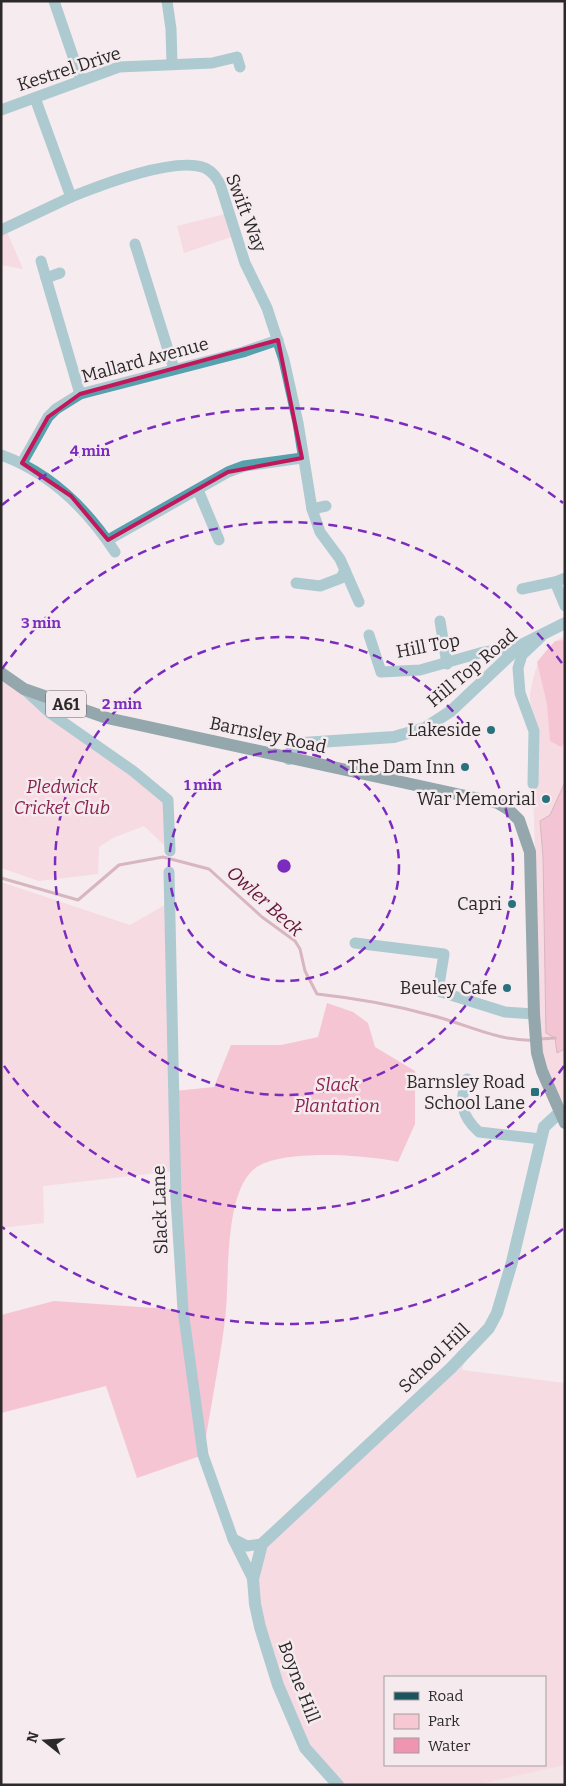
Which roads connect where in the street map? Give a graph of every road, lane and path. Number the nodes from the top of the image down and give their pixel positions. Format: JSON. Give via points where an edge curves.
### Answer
{"nodes":[{"id":1,"x":54,"y":1,"type":"edge"},
{"id":2,"x":167,"y":1,"type":"edge"},
{"id":3,"x":241,"y":59,"type":"dead end"},
{"id":4,"x":172,"y":64,"type":"junction"},
{"id":5,"x":82,"y":80,"type":"junction"},
{"id":6,"x":35,"y":98,"type":"junction"},
{"id":7,"x":1,"y":110,"type":"edge"},
{"id":8,"x":71,"y":197,"type":"junction"},
{"id":9,"x":1,"y":230,"type":"edge"},
{"id":10,"x":135,"y":252,"type":"dead end"},
{"id":11,"x":41,"y":262,"type":"dead end"},
{"id":12,"x":60,"y":273,"type":"dead end"},
{"id":13,"x":46,"y":278,"type":"junction"},
{"id":14,"x":278,"y":340,"type":"junction"},
{"id":15,"x":174,"y":369,"type":"junction"},
{"id":16,"x":80,"y":394,"type":"junction"},
{"id":17,"x":1,"y":455,"type":"edge"},
{"id":18,"x":302,"y":458,"type":"junction"},
{"id":19,"x":22,"y":463,"type":"junction"},
{"id":20,"x":198,"y":490,"type":"junction"},
{"id":21,"x":326,"y":506,"type":"dead end"},
{"id":22,"x":312,"y":509,"type":"junction"},
{"id":23,"x":227,"y":524,"type":"dead end"},
{"id":24,"x":215,"y":528,"type":"junction"},
{"id":25,"x":108,"y":540,"type":"junction"},
{"id":26,"x":219,"y":540,"type":"dead end"},
{"id":27,"x":116,"y":552,"type":"dead end"},
{"id":28,"x":345,"y":570,"type":"junction"},
{"id":29,"x":560,"y":580,"type":"edge"},
{"id":30,"x":296,"y":583,"type":"dead end"},
{"id":31,"x":522,"y":589,"type":"dead end"},
{"id":32,"x":359,"y":602,"type":"dead end"},
{"id":33,"x":565,"y":606,"type":"edge"},
{"id":34,"x":440,"y":621,"type":"dead end"},
{"id":35,"x":565,"y":623,"type":"edge"},
{"id":36,"x":369,"y":634,"type":"dead end"},
{"id":37,"x":542,"y":636,"type":"junction"},
{"id":38,"x":521,"y":645,"type":"junction"},
{"id":39,"x":447,"y":664,"type":"junction"},
{"id":40,"x":1,"y":673,"type":"edge"},
{"id":41,"x":24,"y":689,"type":"junction"},
{"id":42,"x":289,"y":758,"type":"junction"},
{"id":43,"x":533,"y":784,"type":"dead end"},
{"id":44,"x":170,"y":851,"type":"dead end"},
{"id":45,"x":169,"y":872,"type":"dead end"},
{"id":46,"x":355,"y":943,"type":"dead end"},
{"id":47,"x":534,"y":1014,"type":"junction"},
{"id":48,"x":468,"y":1079,"type":"dead end"},
{"id":49,"x":562,"y":1118,"type":"edge"},
{"id":50,"x":541,"y":1139,"type":"junction"},
{"id":51,"x":234,"y":1539,"type":"junction"},
{"id":52,"x":262,"y":1544,"type":"junction"},
{"id":53,"x":253,"y":1579,"type":"junction"},
{"id":54,"x":338,"y":1785,"type":"edge"}],
"edges":[{"from":1,"to":5,"type":"street"},
{"from":2,"to":4,"type":"street"},
{"from":3,"to":4,"type":"street","name":"Kestrel Drive"},
{"from":4,"to":5,"type":"street","name":"Kestrel Drive","via":[[119,67]]},
{"from":5,"to":6,"type":"street","name":"Kestrel Drive"},
{"from":6,"to":7,"type":"street","name":"Kestrel Drive"},
{"from":6,"to":8,"type":"street"},
{"from":8,"to":9,"type":"street","name":"Swift Way"},
{"from":8,"to":14,"type":"street","name":"Swift Way","via":[[98,186],[169,168],[190,165],[210,172],[220,184],[246,263]]},
{"from":10,"to":15,"type":"street"},
{"from":11,"to":13,"type":"street"},
{"from":12,"to":13,"type":"street"},
{"from":13,"to":16,"type":"street"},
{"from":14,"to":15,"type":"street","name":"Mallard Avenue"},
{"from":14,"to":18,"type":"street","name":"Swift Way","via":[[292,392]]},
{"from":15,"to":16,"type":"street","name":"Mallard Avenue"},
{"from":16,"to":19,"type":"street","name":"Mallard Avenue","via":[[48,417]]},
{"from":17,"to":19,"type":"street"},
{"from":18,"to":20,"type":"street","via":[[244,466]]},
{"from":18,"to":22,"type":"street","name":"Swift Way"},
{"from":19,"to":25,"type":"street","via":[[71,496]]},
{"from":20,"to":24,"type":"street"},
{"from":20,"to":25,"type":"street"},
{"from":21,"to":22,"type":"street"},
{"from":22,"to":28,"type":"street","name":"Swift Way","via":[[320,532]]},
{"from":23,"to":24,"type":"street"},
{"from":24,"to":26,"type":"street"},
{"from":25,"to":27,"type":"street"},
{"from":28,"to":30,"type":"street","via":[[341,578],[320,586]]},
{"from":28,"to":32,"type":"street","name":"Swift Way"},
{"from":29,"to":31,"type":"street"},
{"from":29,"to":33,"type":"street"},
{"from":34,"to":39,"type":"street"},
{"from":35,"to":37,"type":"street","name":"Hill Top Road"},
{"from":36,"to":39,"type":"street","name":"Hill Top","via":[[381,672],[420,670]]},
{"from":37,"to":38,"type":"street","name":"Hill Top Road"},
{"from":37,"to":43,"type":"street","via":[[522,655],[518,668],[520,693],[534,731]]},
{"from":38,"to":39,"type":"street","name":"Hill Top"},
{"from":38,"to":42,"type":"street","name":"Hill Top Road","via":[[438,722],[394,737],[303,743],[292,749]]},
{"from":40,"to":41,"type":"main road","name":"Barnsley Road","number":"A61"},
{"from":41,"to":42,"type":"main road","name":"Barnsley Road","number":"A61","via":[[107,718]]},
{"from":41,"to":44,"type":"street","via":[[50,713],[168,800]]},
{"from":42,"to":47,"type":"main road","name":"Barnsley Road","number":"A61","via":[[498,803],[514,815],[527,841],[530,859]]},
{"from":45,"to":51,"type":"street","name":"Slack Lane","via":[[176,1199],[183,1310],[203,1456]]},
{"from":46,"to":47,"type":"street","via":[[444,954],[438,991],[505,1012]]},
{"from":47,"to":49,"type":"main road","name":"Barnsley Road","number":"A61","via":[[542,1071]]},
{"from":48,"to":50,"type":"street","via":[[461,1101],[464,1114],[478,1132]]},
{"from":49,"to":50,"type":"street","name":"School Hill","via":[[544,1127]]},
{"from":50,"to":52,"type":"street","name":"School Hill","via":[[508,1278],[489,1328],[461,1359]]},
{"from":51,"to":52,"type":"street","via":[[247,1546]]},
{"from":51,"to":53,"type":"street","name":"Slack Lane"},
{"from":52,"to":53,"type":"street"},
{"from":53,"to":54,"type":"street","name":"Boyne Hill","via":[[260,1627],[278,1685],[305,1748]]}]}
